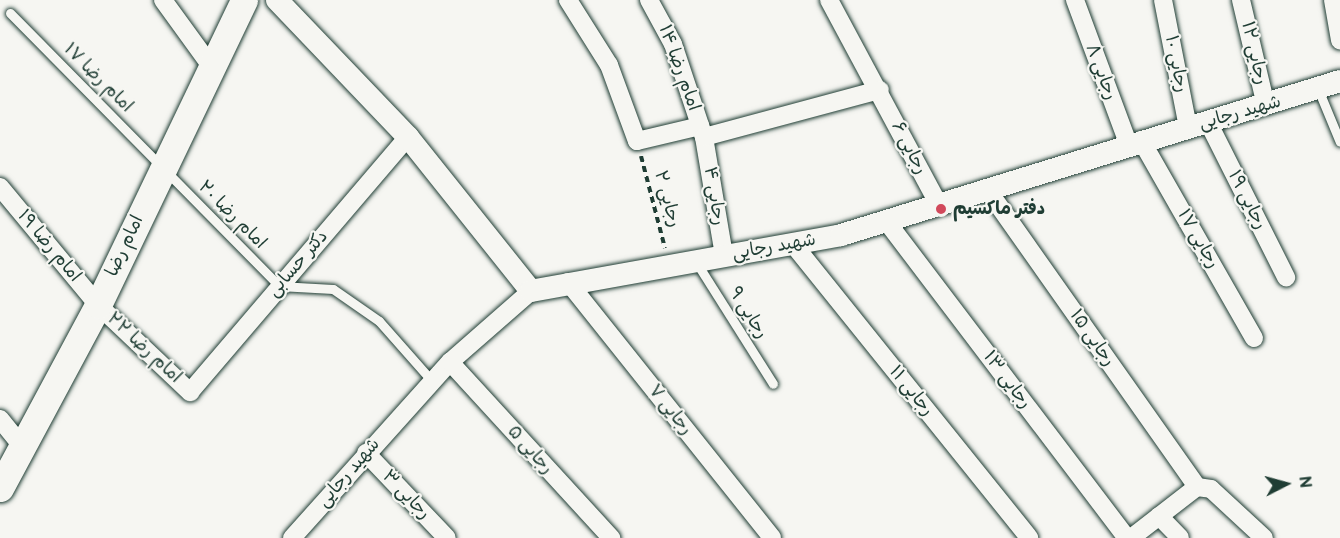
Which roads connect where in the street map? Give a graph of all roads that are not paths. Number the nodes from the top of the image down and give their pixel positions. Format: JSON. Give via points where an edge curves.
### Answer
{"nodes":[{"id":1,"x":163,"y":0,"type":"edge"},
{"id":2,"x":244,"y":0,"type":"edge"},
{"id":3,"x":277,"y":0,"type":"edge"},
{"id":4,"x":568,"y":0,"type":"edge"},
{"id":5,"x":649,"y":0,"type":"edge"},
{"id":6,"x":830,"y":0,"type":"edge"},
{"id":7,"x":1075,"y":0,"type":"edge"},
{"id":8,"x":1163,"y":0,"type":"edge"},
{"id":9,"x":1241,"y":0,"type":"edge"},
{"id":10,"x":1333,"y":0,"type":"edge"},
{"id":11,"x":10,"y":13,"type":"dead end"},
{"id":12,"x":1340,"y":40,"type":"edge"},
{"id":13,"x":211,"y":66,"type":"junction"},
{"id":14,"x":1340,"y":81,"type":"edge"},
{"id":15,"x":1318,"y":89,"type":"junction"},
{"id":16,"x":880,"y":90,"type":"junction"},
{"id":17,"x":1266,"y":106,"type":"junction"},
{"id":18,"x":1198,"y":125,"type":"junction"},
{"id":19,"x":702,"y":132,"type":"junction"},
{"id":20,"x":408,"y":137,"type":"junction"},
{"id":21,"x":1135,"y":142,"type":"junction"},
{"id":22,"x":1340,"y":142,"type":"edge"},
{"id":23,"x":162,"y":167,"type":"junction"},
{"id":24,"x":0,"y":187,"type":"edge"},
{"id":25,"x":987,"y":189,"type":"junction"},
{"id":26,"x":939,"y":205,"type":"junction"},
{"id":27,"x":887,"y":222,"type":"junction"},
{"id":28,"x":793,"y":244,"type":"junction"},
{"id":29,"x":723,"y":255,"type":"junction"},
{"id":30,"x":695,"y":260,"type":"junction"},
{"id":31,"x":1286,"y":277,"type":"dead end"},
{"id":32,"x":568,"y":282,"type":"junction"},
{"id":33,"x":279,"y":286,"type":"junction"},
{"id":34,"x":531,"y":291,"type":"junction"},
{"id":35,"x":98,"y":305,"type":"junction"},
{"id":36,"x":1254,"y":338,"type":"dead end"},
{"id":37,"x":450,"y":362,"type":"junction"},
{"id":38,"x":432,"y":381,"type":"junction"},
{"id":39,"x":773,"y":384,"type":"dead end"},
{"id":40,"x":190,"y":392,"type":"joint"},
{"id":41,"x":0,"y":419,"type":"edge"},
{"id":42,"x":25,"y":450,"type":"junction"},
{"id":43,"x":366,"y":453,"type":"junction"},
{"id":44,"x":1197,"y":487,"type":"junction"},
{"id":45,"x":0,"y":488,"type":"edge"},
{"id":46,"x":1159,"y":516,"type":"junction"},
{"id":47,"x":292,"y":538,"type":"edge"},
{"id":48,"x":447,"y":538,"type":"edge"},
{"id":49,"x":611,"y":538,"type":"edge"},
{"id":50,"x":772,"y":538,"type":"edge"},
{"id":51,"x":1029,"y":538,"type":"edge"},
{"id":52,"x":1129,"y":538,"type":"edge"},
{"id":53,"x":1180,"y":538,"type":"edge"},
{"id":54,"x":1264,"y":538,"type":"edge"}],
"edges":[{"from":1,"to":13,"type":"street"},
{"from":2,"to":13,"type":"main road","name":"امام رضا"},
{"from":3,"to":20,"type":"street"},
{"from":4,"to":19,"type":"street","via":[[609,64],[637,141]]},
{"from":5,"to":19,"type":"street","name":"امام رضا ۱۴","via":[[673,44]]},
{"from":6,"to":16,"type":"street","name":"رجایی ۶"},
{"from":7,"to":21,"type":"street","name":"رجایی ۸"},
{"from":8,"to":18,"type":"street","name":"رجایی ۱۰"},
{"from":9,"to":17,"type":"street","name":"رجایی ۱۲"},
{"from":10,"to":12,"type":"street"},
{"from":11,"to":23,"type":"lane","name":"امام رضا ۱۷"},
{"from":13,"to":23,"type":"main road","name":"امام رضا"},
{"from":14,"to":15,"type":"street","name":"شهید رجایی"},
{"from":15,"to":17,"type":"street","name":"شهید رجایی"},
{"from":15,"to":22,"type":"lane"},
{"from":16,"to":19,"type":"street"},
{"from":16,"to":26,"type":"street","name":"رجایی ۶"},
{"from":17,"to":18,"type":"street","name":"شهید رجایی"},
{"from":18,"to":21,"type":"street","name":"شهید رجایی"},
{"from":18,"to":31,"type":"street","name":"رجایی ۱۹"},
{"from":19,"to":29,"type":"street","name":"رجایی ۴"},
{"from":20,"to":33,"type":"street","name":"دکتر حسابی"},
{"from":20,"to":34,"type":"street"},
{"from":21,"to":25,"type":"street","name":"شهید رجایی"},
{"from":21,"to":36,"type":"street","name":"رجایی ۱۷"},
{"from":23,"to":33,"type":"lane","name":"امام رضا ۲۰"},
{"from":23,"to":35,"type":"main road","name":"امام رضا"},
{"from":24,"to":35,"type":"street","name":"امام رضا ۱۹"},
{"from":25,"to":26,"type":"street","name":"شهید رجایی"},
{"from":25,"to":44,"type":"street","name":"رجایی ۱۵"},
{"from":26,"to":27,"type":"street","name":"شهید رجایی"},
{"from":27,"to":28,"type":"street","name":"شهید رجایی"},
{"from":27,"to":52,"type":"street","name":"رجایی ۱۳"},
{"from":28,"to":29,"type":"street","name":"شهید رجایی"},
{"from":28,"to":51,"type":"street","name":"رجایی ۱۱"},
{"from":29,"to":30,"type":"street","name":"شهید رجایی"},
{"from":30,"to":32,"type":"street","name":"شهید رجایی"},
{"from":30,"to":39,"type":"lane","name":"رجایی ۹"},
{"from":32,"to":34,"type":"street","name":"شهید رجایی"},
{"from":32,"to":50,"type":"street","name":"رجایی ۷"},
{"from":33,"to":38,"type":"lane","via":[[333,289],[379,321]]},
{"from":33,"to":40,"type":"street","name":"دکتر حسابی"},
{"from":34,"to":37,"type":"street","name":"شهید رجایی"},
{"from":35,"to":40,"type":"street","name":"امام رضا ۲۲"},
{"from":35,"to":42,"type":"main road","name":"امام رضا"},
{"from":37,"to":38,"type":"street","name":"شهید رجایی"},
{"from":37,"to":49,"type":"street","name":"رجایی ۵"},
{"from":38,"to":43,"type":"street","name":"شهید رجایی"},
{"from":41,"to":42,"type":"street"},
{"from":42,"to":45,"type":"main road","name":"امام رضا"},
{"from":43,"to":47,"type":"street","name":"شهید رجایی"},
{"from":43,"to":48,"type":"street","name":"رجایی ۳"},
{"from":44,"to":46,"type":"street"},
{"from":44,"to":54,"type":"street","via":[[1211,489]]},
{"from":46,"to":52,"type":"street"},
{"from":46,"to":53,"type":"street"}]}
